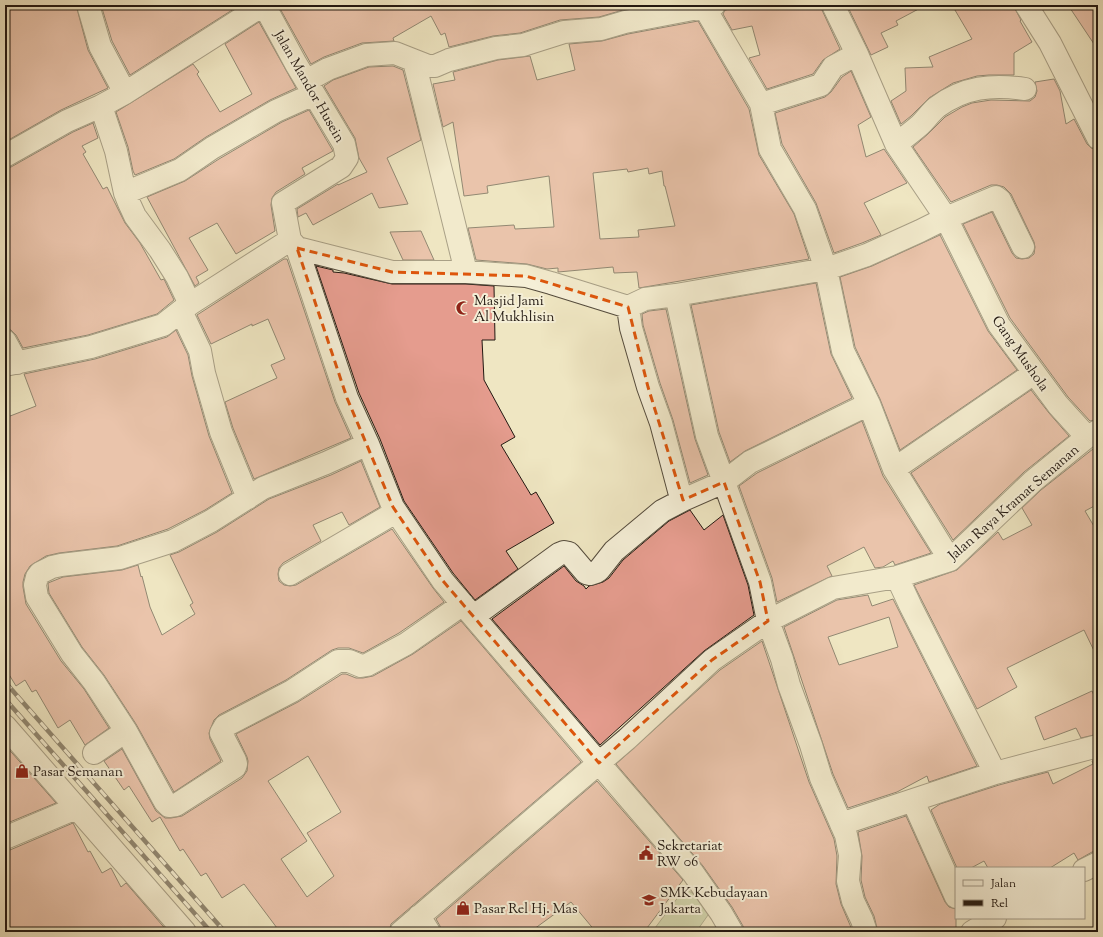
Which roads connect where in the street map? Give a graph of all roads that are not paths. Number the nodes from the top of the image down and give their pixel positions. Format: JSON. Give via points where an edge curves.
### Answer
{"nodes":[{"id":1,"x":88,"y":5,"type":"edge"},
{"id":2,"x":264,"y":5,"type":"edge"},
{"id":3,"x":707,"y":5,"type":"edge"},
{"id":4,"x":832,"y":5,"type":"edge"},
{"id":5,"x":1026,"y":5,"type":"edge"},
{"id":6,"x":857,"y":54,"type":"junction"},
{"id":7,"x":414,"y":61,"type":"junction"},
{"id":8,"x":310,"y":87,"type":"junction"},
{"id":9,"x":1025,"y":89,"type":"dead end"},
{"id":10,"x":125,"y":93,"type":"junction"},
{"id":11,"x":761,"y":104,"type":"junction"},
{"id":12,"x":101,"y":106,"type":"junction"},
{"id":13,"x":1098,"y":138,"type":"edge"},
{"id":14,"x":896,"y":144,"type":"junction"},
{"id":15,"x":5,"y":156,"type":"edge"},
{"id":16,"x":125,"y":193,"type":"junction"},
{"id":17,"x":946,"y":218,"type":"junction"},
{"id":18,"x":293,"y":244,"type":"junction"},
{"id":19,"x":1023,"y":247,"type":"dead end"},
{"id":20,"x":826,"y":269,"type":"junction"},
{"id":21,"x":466,"y":272,"type":"junction"},
{"id":22,"x":676,"y":295,"type":"junction"},
{"id":23,"x":628,"y":306,"type":"junction"},
{"id":24,"x":186,"y":308,"type":"junction"},
{"id":25,"x":5,"y":341,"type":"edge"},
{"id":26,"x":11,"y":364,"type":"edge"},
{"id":27,"x":1034,"y":373,"type":"junction"},
{"id":28,"x":869,"y":404,"type":"junction"},
{"id":29,"x":1092,"y":434,"type":"edge"},
{"id":30,"x":368,"y":444,"type":"junction"},
{"id":31,"x":894,"y":469,"type":"junction"},
{"id":32,"x":724,"y":482,"type":"junction"},
{"id":33,"x":248,"y":498,"type":"junction"},
{"id":34,"x":683,"y":500,"type":"junction"},
{"id":35,"x":396,"y":512,"type":"junction"},
{"id":36,"x":950,"y":560,"type":"junction"},
{"id":37,"x":290,"y":574,"type":"dead end"},
{"id":38,"x":897,"y":577,"type":"junction"},
{"id":39,"x":469,"y":610,"type":"junction"},
{"id":40,"x":768,"y":621,"type":"junction"},
{"id":41,"x":5,"y":726,"type":"edge"},
{"id":42,"x":126,"y":731,"type":"junction"},
{"id":43,"x":1098,"y":746,"type":"edge"},
{"id":44,"x":94,"y":753,"type":"dead end"},
{"id":45,"x":599,"y":763,"type":"junction"},
{"id":46,"x":995,"y":774,"type":"junction"},
{"id":47,"x":913,"y":801,"type":"junction"},
{"id":48,"x":76,"y":808,"type":"junction"},
{"id":49,"x":841,"y":824,"type":"junction"},
{"id":50,"x":5,"y":838,"type":"edge"},
{"id":51,"x":1098,"y":863,"type":"edge"},
{"id":52,"x":1085,"y":870,"type":"edge"},
{"id":53,"x":955,"y":895,"type":"edge"},
{"id":54,"x":966,"y":919,"type":"edge"},
{"id":55,"x":993,"y":919,"type":"edge"},
{"id":56,"x":424,"y":924,"type":"edge"},
{"id":57,"x":185,"y":932,"type":"edge"},
{"id":58,"x":400,"y":932,"type":"edge"},
{"id":59,"x":732,"y":932,"type":"edge"},
{"id":60,"x":866,"y":932,"type":"edge"},
{"id":61,"x":972,"y":932,"type":"edge"}],
"edges":[{"from":1,"to":10,"type":"street","via":[[100,46]]},
{"from":2,"to":8,"type":"street","name":"Jalan Mandor Husein"},
{"from":2,"to":10,"type":"street"},
{"from":3,"to":7,"type":"street","via":[[601,29],[564,32],[523,45],[496,48],[449,60],[435,66]]},
{"from":3,"to":11,"type":"street"},
{"from":4,"to":6,"type":"street","name":"Gang Mushola"},
{"from":5,"to":13,"type":"street","via":[[1050,43]]},
{"from":6,"to":11,"type":"street","via":[[833,67],[821,85]]},
{"from":6,"to":14,"type":"street","name":"Gang Mushola"},
{"from":7,"to":8,"type":"street","via":[[394,53],[366,55],[328,69]]},
{"from":7,"to":21,"type":"street"},
{"from":8,"to":16,"type":"street","via":[[180,170]]},
{"from":8,"to":18,"type":"street","name":"Jalan Mandor Husein","via":[[344,144],[346,158],[341,167],[283,203]]},
{"from":9,"to":14,"type":"street","via":[[982,87],[967,90],[936,108]]},
{"from":10,"to":12,"type":"street"},
{"from":11,"to":20,"type":"street","via":[[770,149],[805,208]]},
{"from":12,"to":15,"type":"street","via":[[67,121]]},
{"from":12,"to":16,"type":"street","via":[[116,151]]},
{"from":14,"to":17,"type":"street","name":"Gang Mushola"},
{"from":16,"to":24,"type":"street","via":[[135,216],[177,277]]},
{"from":17,"to":19,"type":"street","via":[[998,198]]},
{"from":17,"to":20,"type":"street","via":[[867,255]]},
{"from":17,"to":27,"type":"street","name":"Gang Mushola","via":[[999,325]]},
{"from":18,"to":21,"type":"street","via":[[392,272]]},
{"from":18,"to":24,"type":"street"},
{"from":18,"to":30,"type":"street","via":[[347,398]]},
{"from":20,"to":22,"type":"street"},
{"from":20,"to":28,"type":"street","via":[[843,351]]},
{"from":21,"to":23,"type":"street","via":[[526,276]]},
{"from":22,"to":23,"type":"street","via":[[645,299]]},
{"from":22,"to":32,"type":"street","via":[[707,436]]},
{"from":23,"to":34,"type":"street","via":[[631,328],[661,423],[678,491]]},
{"from":24,"to":26,"type":"street","via":[[163,325],[91,347]]},
{"from":24,"to":33,"type":"street","via":[[221,432]]},
{"from":25,"to":26,"type":"street"},
{"from":27,"to":29,"type":"street","name":"Gang Mushola","via":[[1058,405]]},
{"from":27,"to":31,"type":"street"},
{"from":28,"to":31,"type":"street"},
{"from":28,"to":32,"type":"street","via":[[750,462]]},
{"from":29,"to":36,"type":"street","name":"Jalan Raya Kramat Semanan","via":[[1033,481]]},
{"from":30,"to":33,"type":"street","via":[[263,488]]},
{"from":30,"to":35,"type":"street"},
{"from":31,"to":36,"type":"street"},
{"from":32,"to":34,"type":"street"},
{"from":32,"to":40,"type":"street","via":[[760,582]]},
{"from":33,"to":42,"type":"street","via":[[173,542],[120,558],[52,567],[37,577],[37,597],[72,654]]},
{"from":34,"to":39,"type":"street","via":[[662,511],[614,551],[596,572],[586,573],[569,553],[564,552]]},
{"from":35,"to":37,"type":"street"},
{"from":35,"to":39,"type":"street","via":[[443,580]]},
{"from":36,"to":38,"type":"street","name":"Jalan Raya Kramat Semanan"},
{"from":38,"to":40,"type":"street","name":"Jalan Raya Kramat Semanan","via":[[833,588]]},
{"from":38,"to":46,"type":"street"},
{"from":39,"to":42,"type":"street","via":[[367,665],[338,661],[292,691],[225,726],[221,733],[235,760],[235,767],[176,805],[169,806],[165,802]]},
{"from":39,"to":45,"type":"street"},
{"from":40,"to":45,"type":"street","name":"Jalan Raya Kramat Semanan","via":[[712,660]]},
{"from":40,"to":49,"type":"street","via":[[821,778]]},
{"from":41,"to":48,"type":"street"},
{"from":42,"to":44,"type":"street"},
{"from":43,"to":46,"type":"street"},
{"from":45,"to":56,"type":"street","name":"Jalan Raya Kramat Semanan"},
{"from":45,"to":59,"type":"street","via":[[693,874]]},
{"from":46,"to":47,"type":"street"},
{"from":47,"to":49,"type":"street"},
{"from":47,"to":53,"type":"street"},
{"from":48,"to":50,"type":"street"},
{"from":48,"to":57,"type":"street"},
{"from":49,"to":60,"type":"street","via":[[850,855],[848,881]]},
{"from":51,"to":52,"type":"street"},
{"from":54,"to":61,"type":"street"},
{"from":55,"to":61,"type":"street"},
{"from":56,"to":58,"type":"street","name":"Jalan Raya Kramat Semanan"}]}
